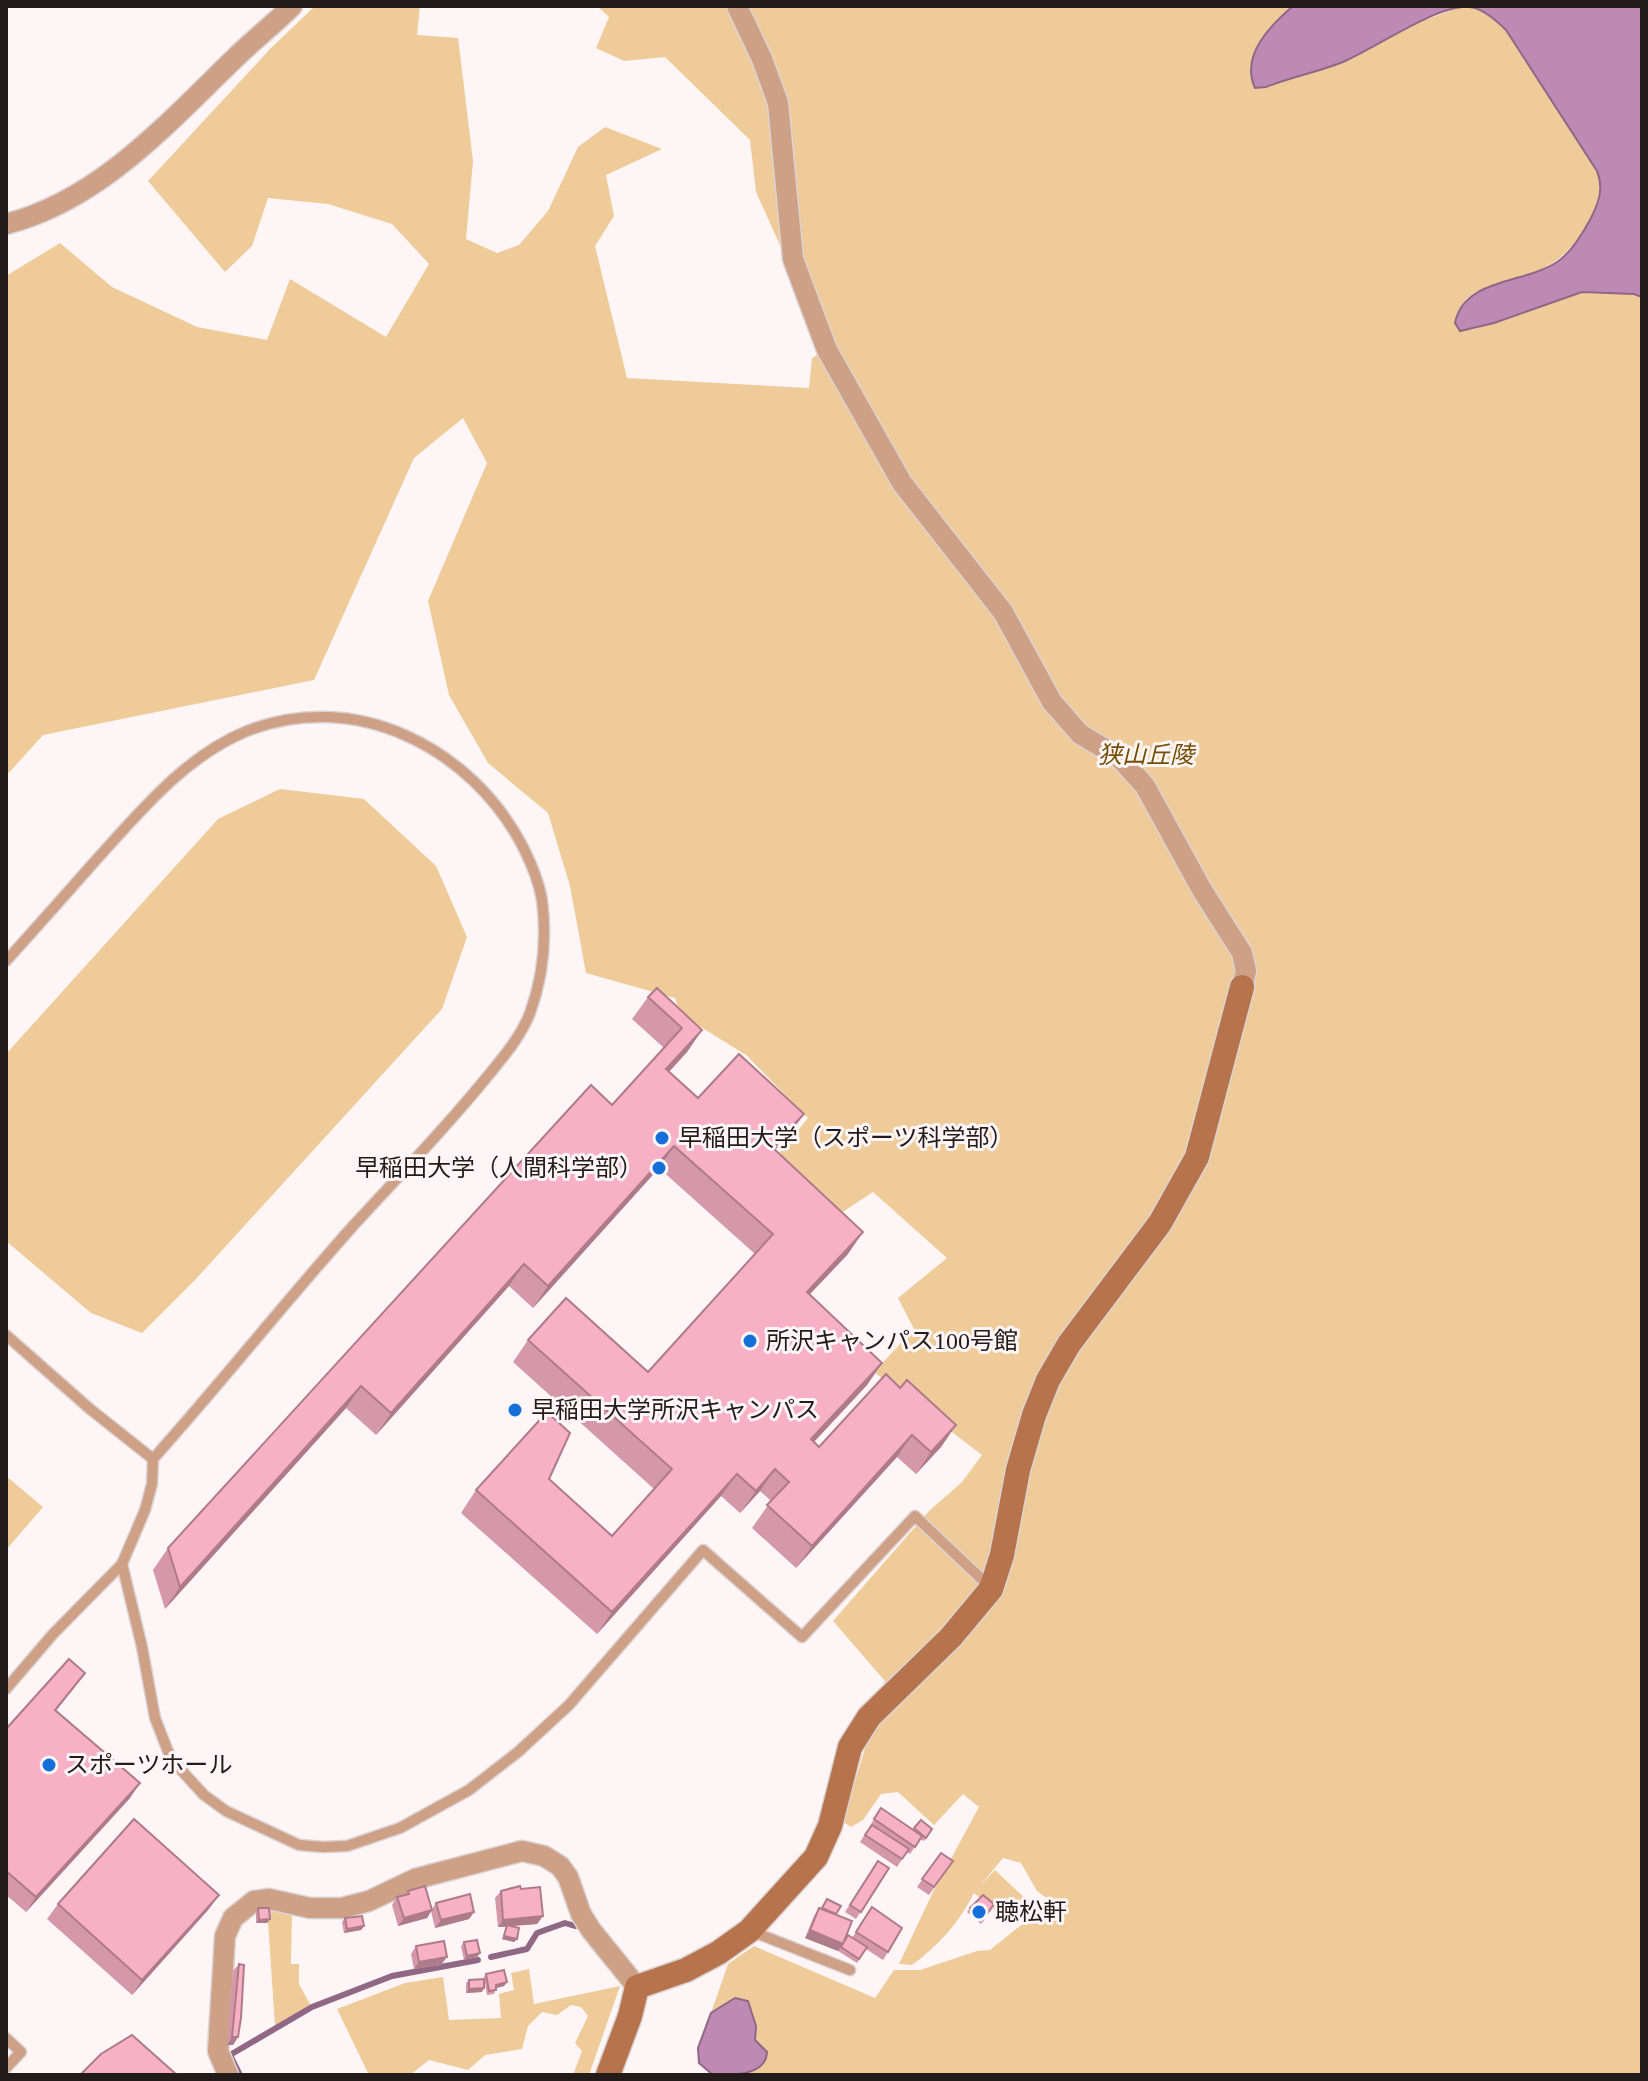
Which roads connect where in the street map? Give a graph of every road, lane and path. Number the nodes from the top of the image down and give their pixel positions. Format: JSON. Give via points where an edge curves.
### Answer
{"nodes":[{"id":1,"x":292,"y":6,"type":"edge"},
{"id":2,"x":737,"y":6,"type":"edge"},
{"id":3,"x":6,"y":224,"type":"edge"},
{"id":4,"x":6,"y":961,"type":"edge"},
{"id":5,"x":1242,"y":987,"type":"joint"},
{"id":6,"x":6,"y":1335,"type":"edge"},
{"id":7,"x":153,"y":1459,"type":"junction"},
{"id":8,"x":122,"y":1564,"type":"junction"},
{"id":9,"x":991,"y":1589,"type":"junction"},
{"id":10,"x":6,"y":1689,"type":"edge"},
{"id":11,"x":749,"y":1931,"type":"junction"},
{"id":12,"x":850,"y":1970,"type":"dead end"},
{"id":13,"x":637,"y":1987,"type":"junction"},
{"id":14,"x":6,"y":2038,"type":"edge"},
{"id":15,"x":6,"y":2068,"type":"edge"},
{"id":16,"x":228,"y":2075,"type":"edge"},
{"id":17,"x":608,"y":2075,"type":"edge"}],
"edges":[{"from":1,"to":3,"type":"street","via":[[105,175],[66,202]]},
{"from":2,"to":5,"type":"street","via":[[778,103],[793,259],[827,350],[902,483],[1003,612],[1052,702],[1080,734],[1120,758],[1145,786],[1242,953]]},
{"from":4,"to":7,"type":"lane","via":[[155,797],[203,756],[246,731],[282,722],[355,719],[415,738],[442,754],[505,816],[542,897],[543,959],[529,1016],[516,1040]]},
{"from":5,"to":9,"type":"street","via":[[1197,1157],[1160,1223],[1048,1380],[1018,1470]]},
{"from":6,"to":7,"type":"lane"},
{"from":7,"to":8,"type":"lane","via":[[145,1510]]},
{"from":8,"to":9,"type":"lane","via":[[155,1718],[171,1759],[226,1811],[299,1845],[323,1847],[347,1846],[400,1828],[469,1790],[518,1752],[569,1705],[703,1550],[802,1637],[915,1516]]},
{"from":8,"to":10,"type":"lane"},
{"from":9,"to":11,"type":"street","via":[[951,1637],[869,1717],[850,1747],[830,1826],[816,1857]]},
{"from":11,"to":12,"type":"lane"},
{"from":11,"to":13,"type":"street","via":[[686,1970]]},
{"from":13,"to":16,"type":"street","via":[[591,1930],[560,1866],[522,1851],[415,1879],[342,1908],[254,1901],[233,1918],[225,1936],[218,2051]]},
{"from":13,"to":17,"type":"street"},
{"from":14,"to":15,"type":"lane","via":[[21,2052]]}]}
